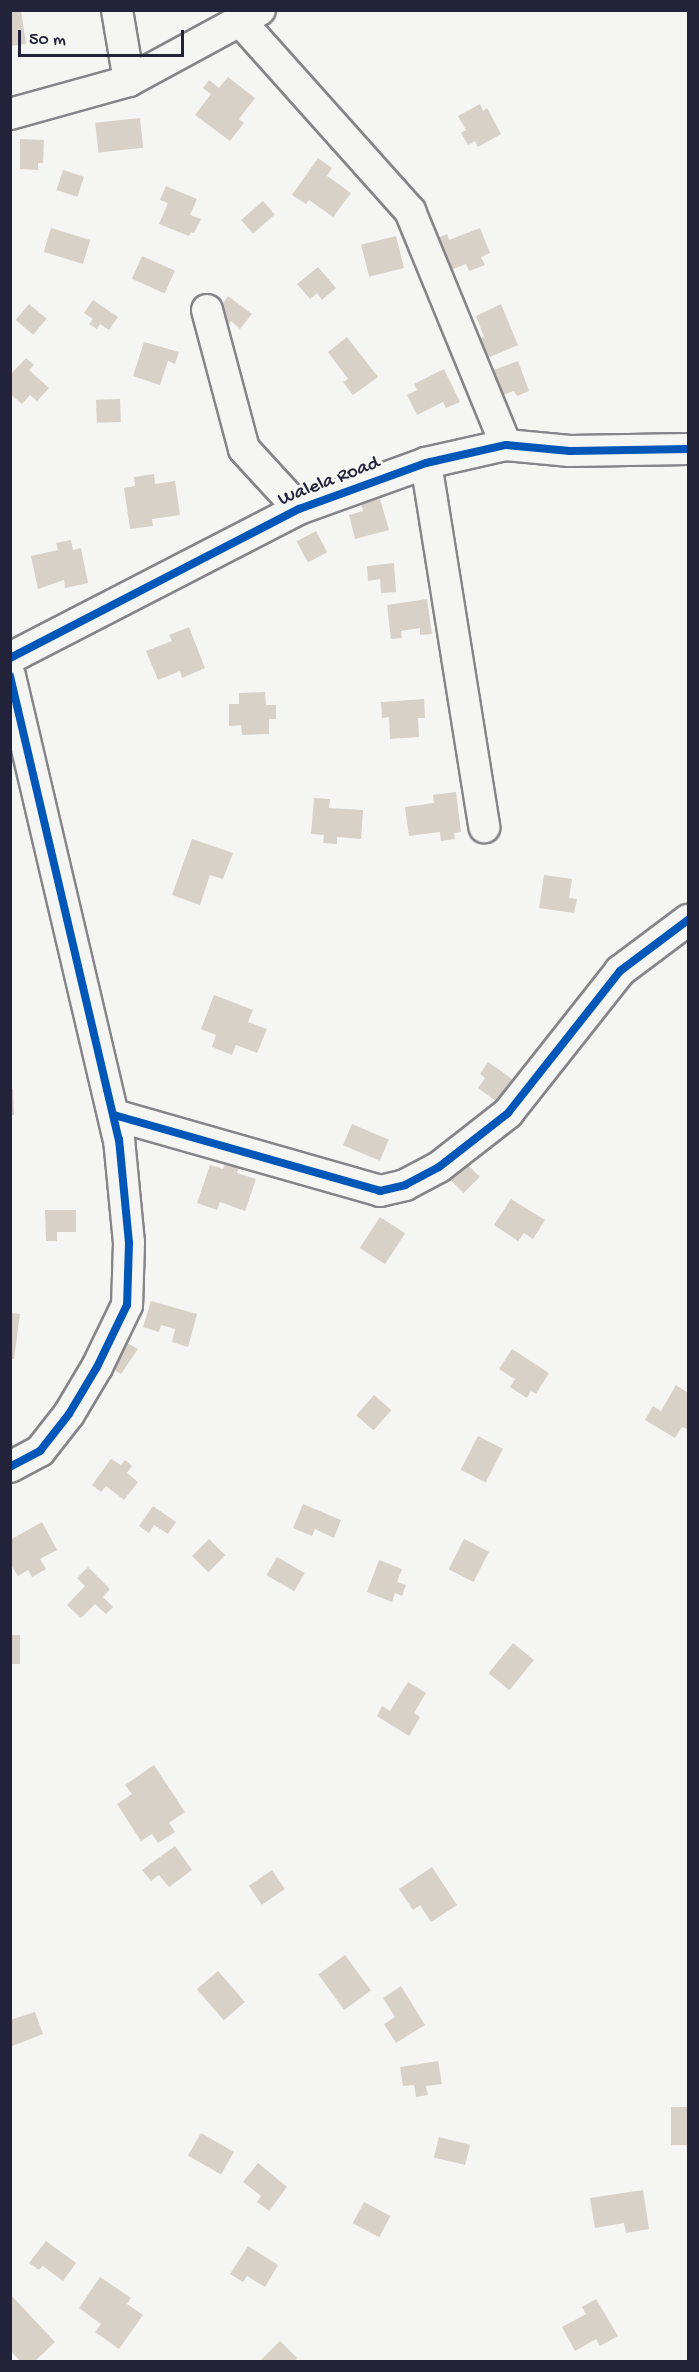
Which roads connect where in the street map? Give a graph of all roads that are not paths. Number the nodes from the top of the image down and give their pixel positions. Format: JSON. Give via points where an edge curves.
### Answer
{"nodes":[{"id":1,"x":117,"y":10,"type":"edge"},
{"id":2,"x":255,"y":14,"type":"edge"},
{"id":3,"x":129,"y":81,"type":"junction"},
{"id":4,"x":10,"y":114,"type":"edge"},
{"id":5,"x":207,"y":310,"type":"dead end"},
{"id":6,"x":506,"y":445,"type":"junction"},
{"id":7,"x":688,"y":449,"type":"edge"},
{"id":8,"x":426,"y":463,"type":"junction"},
{"id":9,"x":298,"y":509,"type":"junction"},
{"id":10,"x":10,"y":658,"type":"edge"},
{"id":11,"x":10,"y":676,"type":"edge"},
{"id":12,"x":484,"y":827,"type":"dead end"},
{"id":13,"x":688,"y":920,"type":"edge"},
{"id":14,"x":114,"y":1115,"type":"junction"},
{"id":15,"x":10,"y":1467,"type":"edge"}],
"edges":[{"from":1,"to":3,"type":"street"},
{"from":2,"to":3,"type":"street"},
{"from":2,"to":6,"type":"street","via":[[410,211]]},
{"from":3,"to":4,"type":"street"},
{"from":5,"to":9,"type":"street","via":[[244,449]]},
{"from":6,"to":7,"type":"street","name":"Walela Road","via":[[570,451]]},
{"from":6,"to":8,"type":"street","name":"Walela Road"},
{"from":8,"to":9,"type":"street","name":"Walela Road"},
{"from":8,"to":12,"type":"street"},
{"from":9,"to":10,"type":"street","name":"Walela Road"},
{"from":11,"to":14,"type":"street"},
{"from":13,"to":14,"type":"street","via":[[620,971],[508,1113],[439,1167],[405,1185],[380,1191]]},
{"from":14,"to":15,"type":"street","via":[[129,1243],[126,1305],[97,1368],[69,1414],[40,1451]]}]}
